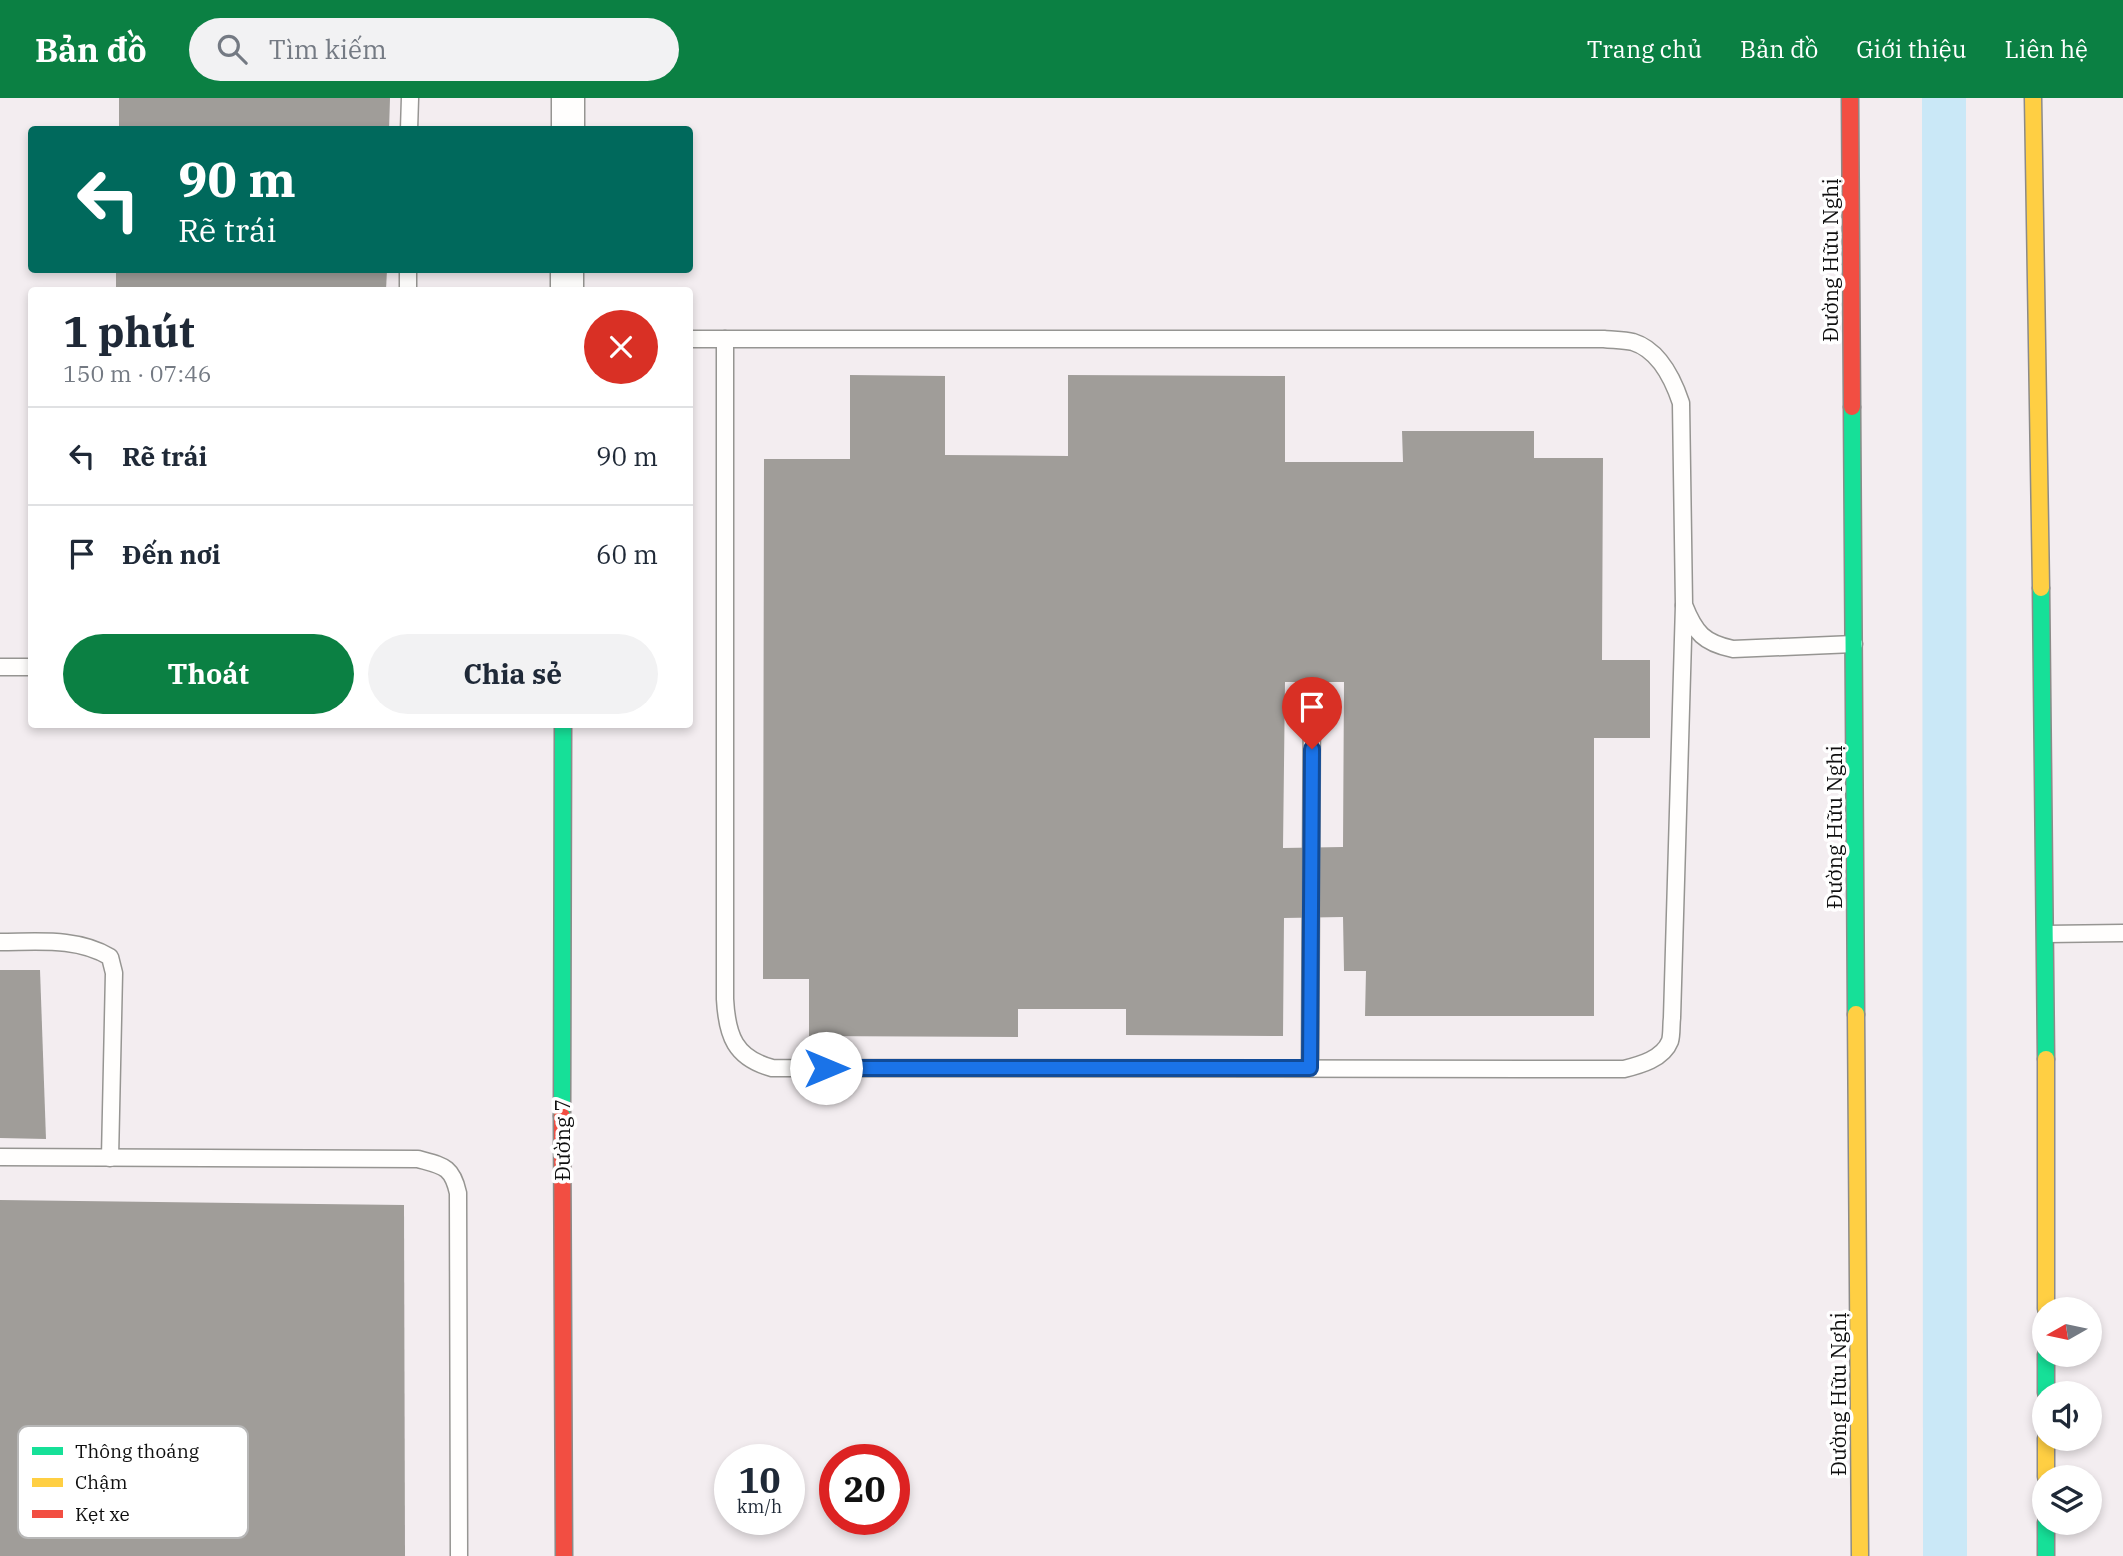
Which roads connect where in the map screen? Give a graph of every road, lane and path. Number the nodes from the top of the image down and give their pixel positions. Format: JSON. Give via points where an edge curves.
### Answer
{"nodes":[{"id":1,"x":410,"y":98,"type":"edge"},
{"id":2,"x":568,"y":98,"type":"edge"},
{"id":3,"x":1850,"y":98,"type":"edge"},
{"id":4,"x":2033,"y":98,"type":"edge"},
{"id":5,"x":409,"y":126,"type":"edge"},
{"id":6,"x":568,"y":126,"type":"edge"},
{"id":7,"x":693,"y":339,"type":"edge"},
{"id":8,"x":725,"y":339,"type":"junction"},
{"id":9,"x":1685,"y":606,"type":"junction"},
{"id":10,"x":1854,"y":644,"type":"junction"},
{"id":11,"x":0,"y":667,"type":"edge"},
{"id":12,"x":28,"y":667,"type":"edge"},
{"id":13,"x":1312,"y":696,"type":"dead end"},
{"id":14,"x":563,"y":728,"type":"edge"},
{"id":15,"x":2123,"y":933,"type":"edge"},
{"id":16,"x":2046,"y":934,"type":"junction"},
{"id":17,"x":0,"y":942,"type":"edge"},
{"id":18,"x":1310,"y":1068,"type":"junction"},
{"id":19,"x":0,"y":1157,"type":"edge"},
{"id":20,"x":110,"y":1158,"type":"junction"},
{"id":21,"x":2046,"y":1297,"type":"edge"},
{"id":22,"x":2046,"y":1535,"type":"edge"},
{"id":23,"x":459,"y":1556,"type":"edge"},
{"id":24,"x":564,"y":1556,"type":"edge"},
{"id":25,"x":1860,"y":1556,"type":"edge"},
{"id":26,"x":2046,"y":1556,"type":"edge"}],
"edges":[{"from":1,"to":5,"type":"lane"},
{"from":2,"to":6,"type":"street"},
{"from":3,"to":10,"type":"main road","name":"Đường Hữu Nghị"},
{"from":4,"to":16,"type":"main road"},
{"from":7,"to":8,"type":"lane"},
{"from":8,"to":9,"type":"lane","via":[[1632,342],[1647,349],[1662,365],[1674,380],[1681,403]]},
{"from":8,"to":18,"type":"lane","via":[[725,999],[731,1034],[741,1053],[753,1063],[772,1068]]},
{"from":9,"to":10,"type":"lane","via":[[1698,633],[1714,645],[1733,649]]},
{"from":9,"to":18,"type":"lane","via":[[1669,1042],[1657,1056],[1624,1069]]},
{"from":10,"to":25,"type":"main road","name":"Đường Hữu Nghị"},
{"from":11,"to":12,"type":"lane"},
{"from":13,"to":18,"type":"lane"},
{"from":14,"to":24,"type":"main road","name":"Đường 7"},
{"from":15,"to":16,"type":"lane"},
{"from":16,"to":21,"type":"main road"},
{"from":17,"to":20,"type":"lane","via":[[59,942],[95,948],[110,957],[114,973]]},
{"from":19,"to":20,"type":"lane"},
{"from":20,"to":23,"type":"lane","via":[[418,1159],[441,1166],[455,1177]]},
{"from":22,"to":26,"type":"main road"}]}
